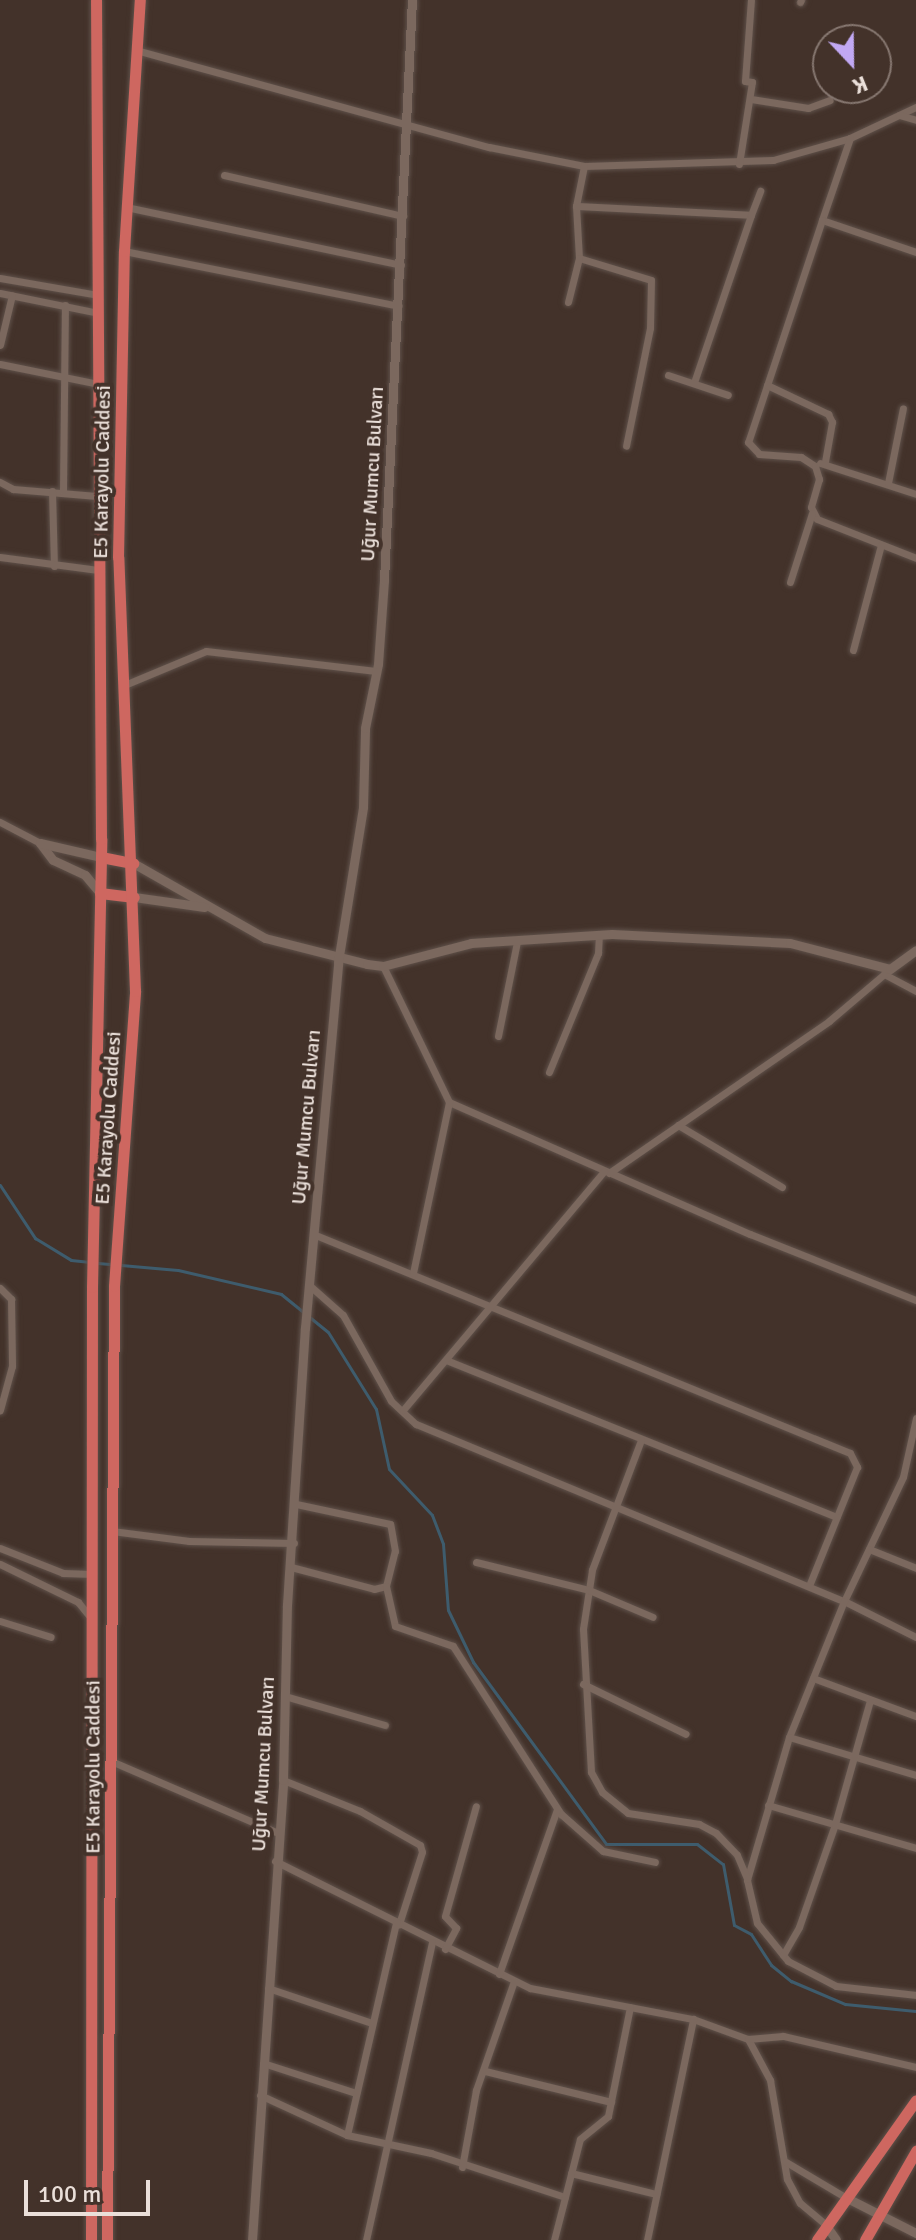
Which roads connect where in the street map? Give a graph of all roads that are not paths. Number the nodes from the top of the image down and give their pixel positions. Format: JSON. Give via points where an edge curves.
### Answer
{"nodes":[{"id":1,"x":96,"y":0,"type":"edge"},
{"id":2,"x":140,"y":0,"type":"edge"},
{"id":3,"x":412,"y":0,"type":"edge"},
{"id":4,"x":751,"y":0,"type":"edge"},
{"id":5,"x":134,"y":49,"type":"junction"},
{"id":6,"x":751,"y":99,"type":"junction"},
{"id":7,"x":819,"y":104,"type":"edge"},
{"id":8,"x":916,"y":107,"type":"edge"},
{"id":9,"x":899,"y":115,"type":"junction"},
{"id":10,"x":916,"y":120,"type":"edge"},
{"id":11,"x":406,"y":121,"type":"junction"},
{"id":12,"x":850,"y":138,"type":"junction"},
{"id":13,"x":739,"y":164,"type":"junction"},
{"id":14,"x":584,"y":166,"type":"junction"},
{"id":15,"x":224,"y":175,"type":"dead end"},
{"id":16,"x":760,"y":191,"type":"dead end"},
{"id":17,"x":576,"y":206,"type":"junction"},
{"id":18,"x":126,"y":207,"type":"junction"},
{"id":19,"x":751,"y":215,"type":"junction"},
{"id":20,"x":403,"y":216,"type":"junction"},
{"id":21,"x":822,"y":220,"type":"junction"},
{"id":22,"x":124,"y":251,"type":"junction"},
{"id":23,"x":916,"y":252,"type":"edge"},
{"id":24,"x":579,"y":258,"type":"junction"},
{"id":25,"x":401,"y":265,"type":"junction"},
{"id":26,"x":0,"y":278,"type":"edge"},
{"id":27,"x":0,"y":293,"type":"edge"},
{"id":28,"x":12,"y":295,"type":"junction"},
{"id":29,"x":98,"y":295,"type":"junction"},
{"id":30,"x":568,"y":302,"type":"dead end"},
{"id":31,"x":65,"y":305,"type":"junction"},
{"id":32,"x":399,"y":306,"type":"junction"},
{"id":33,"x":98,"y":313,"type":"junction"},
{"id":34,"x":0,"y":345,"type":"edge"},
{"id":35,"x":0,"y":364,"type":"edge"},
{"id":36,"x":668,"y":375,"type":"dead end"},
{"id":37,"x":61,"y":377,"type":"junction"},
{"id":38,"x":694,"y":382,"type":"junction"},
{"id":39,"x":98,"y":384,"type":"junction"},
{"id":40,"x":767,"y":385,"type":"junction"},
{"id":41,"x":728,"y":395,"type":"dead end"},
{"id":42,"x":903,"y":408,"type":"dead end"},
{"id":43,"x":626,"y":446,"type":"dead end"},
{"id":44,"x":825,"y":461,"type":"junction"},
{"id":45,"x":815,"y":466,"type":"junction"},
{"id":46,"x":0,"y":482,"type":"edge"},
{"id":47,"x":888,"y":483,"type":"junction"},
{"id":48,"x":52,"y":491,"type":"junction"},
{"id":49,"x":63,"y":491,"type":"junction"},
{"id":50,"x":916,"y":494,"type":"edge"},
{"id":51,"x":97,"y":496,"type":"junction"},
{"id":52,"x":812,"y":513,"type":"junction"},
{"id":53,"x":881,"y":545,"type":"junction"},
{"id":54,"x":0,"y":557,"type":"edge"},
{"id":55,"x":916,"y":558,"type":"edge"},
{"id":56,"x":54,"y":566,"type":"junction"},
{"id":57,"x":98,"y":570,"type":"junction"},
{"id":58,"x":790,"y":582,"type":"dead end"},
{"id":59,"x":853,"y":650,"type":"dead end"},
{"id":60,"x":376,"y":671,"type":"junction"},
{"id":61,"x":122,"y":686,"type":"junction"},
{"id":62,"x":0,"y":822,"type":"edge"},
{"id":63,"x":40,"y":843,"type":"junction"},
{"id":64,"x":101,"y":857,"type":"junction"},
{"id":65,"x":133,"y":863,"type":"junction"},
{"id":66,"x":100,"y":893,"type":"junction"},
{"id":67,"x":134,"y":897,"type":"junction"},
{"id":68,"x":226,"y":915,"type":"junction"},
{"id":69,"x":599,"y":934,"type":"junction"},
{"id":70,"x":517,"y":942,"type":"junction"},
{"id":71,"x":916,"y":950,"type":"edge"},
{"id":72,"x":339,"y":957,"type":"junction"},
{"id":73,"x":383,"y":966,"type":"junction"},
{"id":74,"x":887,"y":972,"type":"junction"},
{"id":75,"x":916,"y":991,"type":"edge"},
{"id":76,"x":498,"y":1036,"type":"dead end"},
{"id":77,"x":549,"y":1072,"type":"dead end"},
{"id":78,"x":449,"y":1102,"type":"junction"},
{"id":79,"x":678,"y":1125,"type":"junction"},
{"id":80,"x":607,"y":1172,"type":"junction"},
{"id":81,"x":782,"y":1187,"type":"dead end"},
{"id":82,"x":313,"y":1234,"type":"junction"},
{"id":83,"x":413,"y":1273,"type":"junction"},
{"id":84,"x":309,"y":1285,"type":"junction"},
{"id":85,"x":0,"y":1288,"type":"edge"},
{"id":86,"x":916,"y":1300,"type":"edge"},
{"id":87,"x":491,"y":1307,"type":"junction"},
{"id":88,"x":446,"y":1360,"type":"junction"},
{"id":89,"x":0,"y":1410,"type":"edge"},
{"id":90,"x":403,"y":1410,"type":"junction"},
{"id":91,"x":916,"y":1418,"type":"edge"},
{"id":92,"x":641,"y":1440,"type":"junction"},
{"id":93,"x":296,"y":1504,"type":"junction"},
{"id":94,"x":614,"y":1506,"type":"junction"},
{"id":95,"x":837,"y":1517,"type":"junction"},
{"id":96,"x":112,"y":1531,"type":"junction"},
{"id":97,"x":294,"y":1543,"type":"junction"},
{"id":98,"x":0,"y":1548,"type":"edge"},
{"id":99,"x":869,"y":1549,"type":"junction"},
{"id":100,"x":476,"y":1562,"type":"dead end"},
{"id":101,"x":0,"y":1564,"type":"edge"},
{"id":102,"x":291,"y":1567,"type":"junction"},
{"id":103,"x":916,"y":1568,"type":"edge"},
{"id":104,"x":92,"y":1574,"type":"junction"},
{"id":105,"x":386,"y":1586,"type":"junction"},
{"id":106,"x":809,"y":1586,"type":"junction"},
{"id":107,"x":589,"y":1590,"type":"junction"},
{"id":108,"x":844,"y":1601,"type":"junction"},
{"id":109,"x":653,"y":1617,"type":"dead end"},
{"id":110,"x":92,"y":1618,"type":"junction"},
{"id":111,"x":0,"y":1621,"type":"edge"},
{"id":112,"x":51,"y":1637,"type":"dead end"},
{"id":113,"x":916,"y":1637,"type":"edge"},
{"id":114,"x":813,"y":1678,"type":"junction"},
{"id":115,"x":583,"y":1684,"type":"junction"},
{"id":116,"x":285,"y":1696,"type":"junction"},
{"id":117,"x":870,"y":1700,"type":"junction"},
{"id":118,"x":916,"y":1716,"type":"edge"},
{"id":119,"x":385,"y":1725,"type":"dead end"},
{"id":120,"x":686,"y":1734,"type":"dead end"},
{"id":121,"x":789,"y":1737,"type":"junction"},
{"id":122,"x":855,"y":1757,"type":"junction"},
{"id":123,"x":111,"y":1761,"type":"junction"},
{"id":124,"x":916,"y":1775,"type":"edge"},
{"id":125,"x":283,"y":1780,"type":"junction"},
{"id":126,"x":768,"y":1805,"type":"junction"},
{"id":127,"x":476,"y":1806,"type":"dead end"},
{"id":128,"x":557,"y":1809,"type":"junction"},
{"id":129,"x":835,"y":1824,"type":"junction"},
{"id":130,"x":278,"y":1833,"type":"junction"},
{"id":131,"x":916,"y":1848,"type":"edge"},
{"id":132,"x":275,"y":1861,"type":"junction"},
{"id":133,"x":655,"y":1862,"type":"dead end"},
{"id":134,"x":747,"y":1880,"type":"junction"},
{"id":135,"x":397,"y":1923,"type":"junction"},
{"id":136,"x":432,"y":1942,"type":"junction"},
{"id":137,"x":445,"y":1949,"type":"junction"},
{"id":138,"x":783,"y":1955,"type":"junction"},
{"id":139,"x":499,"y":1974,"type":"junction"},
{"id":140,"x":514,"y":1981,"type":"junction"},
{"id":141,"x":266,"y":1987,"type":"junction"},
{"id":142,"x":916,"y":1995,"type":"edge"},
{"id":143,"x":630,"y":2007,"type":"junction"},
{"id":144,"x":693,"y":2019,"type":"junction"},
{"id":145,"x":372,"y":2023,"type":"junction"},
{"id":146,"x":748,"y":2039,"type":"junction"},
{"id":147,"x":262,"y":2063,"type":"junction"},
{"id":148,"x":916,"y":2067,"type":"edge"},
{"id":149,"x":485,"y":2071,"type":"junction"},
{"id":150,"x":356,"y":2093,"type":"junction"},
{"id":151,"x":260,"y":2095,"type":"junction"},
{"id":152,"x":916,"y":2100,"type":"edge"},
{"id":153,"x":611,"y":2102,"type":"junction"},
{"id":154,"x":347,"y":2135,"type":"junction"},
{"id":155,"x":387,"y":2148,"type":"junction"},
{"id":156,"x":916,"y":2151,"type":"edge"},
{"id":157,"x":786,"y":2162,"type":"junction"},
{"id":158,"x":462,"y":2167,"type":"junction"},
{"id":159,"x":571,"y":2173,"type":"junction"},
{"id":160,"x":656,"y":2194,"type":"junction"},
{"id":161,"x":565,"y":2197,"type":"junction"},
{"id":162,"x":845,"y":2197,"type":"junction"},
{"id":163,"x":882,"y":2211,"type":"junction"},
{"id":164,"x":825,"y":2224,"type":"junction"},
{"id":165,"x":916,"y":2233,"type":"edge"},
{"id":166,"x":91,"y":2240,"type":"edge"},
{"id":167,"x":107,"y":2240,"type":"edge"},
{"id":168,"x":252,"y":2240,"type":"edge"},
{"id":169,"x":366,"y":2240,"type":"edge"},
{"id":170,"x":554,"y":2240,"type":"edge"},
{"id":171,"x":647,"y":2240,"type":"edge"},
{"id":172,"x":817,"y":2240,"type":"edge"},
{"id":173,"x":836,"y":2240,"type":"edge"},
{"id":174,"x":865,"y":2240,"type":"edge"}],
"edges":[{"from":1,"to":29,"type":"highway","name":"E5 Karayolu Caddesi"},
{"from":2,"to":5,"type":"highway","name":"E5 Karayolu Caddesi"},
{"from":3,"to":11,"type":"street","name":"Uğur Mumcu Bulvarı"},
{"from":4,"to":6,"type":"street","via":[[745,81],[752,82]]},
{"from":5,"to":11,"type":"street"},
{"from":5,"to":18,"type":"highway","name":"E5 Karayolu Caddesi"},
{"from":6,"to":7,"type":"street","via":[[808,108]]},
{"from":6,"to":13,"type":"street"},
{"from":8,"to":9,"type":"street"},
{"from":9,"to":10,"type":"street"},
{"from":9,"to":12,"type":"street"},
{"from":11,"to":14,"type":"street","via":[[489,147]]},
{"from":11,"to":20,"type":"street","name":"Uğur Mumcu Bulvarı"},
{"from":12,"to":13,"type":"street"},
{"from":12,"to":21,"type":"street"},
{"from":13,"to":14,"type":"street"},
{"from":14,"to":17,"type":"street"},
{"from":15,"to":20,"type":"street"},
{"from":16,"to":19,"type":"street"},
{"from":17,"to":19,"type":"street"},
{"from":17,"to":24,"type":"street"},
{"from":18,"to":22,"type":"highway","name":"E5 Karayolu Caddesi"},
{"from":18,"to":25,"type":"street"},
{"from":19,"to":38,"type":"street"},
{"from":20,"to":25,"type":"street","name":"Uğur Mumcu Bulvarı"},
{"from":21,"to":23,"type":"street"},
{"from":21,"to":40,"type":"street"},
{"from":22,"to":32,"type":"street"},
{"from":22,"to":61,"type":"highway","name":"E5 Karayolu Caddesi","via":[[118,557]]},
{"from":24,"to":30,"type":"street"},
{"from":24,"to":43,"type":"street","via":[[651,280],[650,328]]},
{"from":25,"to":32,"type":"street","name":"Uğur Mumcu Bulvarı"},
{"from":26,"to":29,"type":"street"},
{"from":27,"to":28,"type":"street"},
{"from":28,"to":31,"type":"street"},
{"from":28,"to":34,"type":"street"},
{"from":29,"to":33,"type":"highway","name":"E5 Karayolu Caddesi"},
{"from":31,"to":33,"type":"street"},
{"from":31,"to":37,"type":"street"},
{"from":32,"to":60,"type":"street","name":"Uğur Mumcu Bulvarı"},
{"from":33,"to":39,"type":"highway","name":"E5 Karayolu Caddesi"},
{"from":35,"to":37,"type":"street"},
{"from":36,"to":38,"type":"street"},
{"from":37,"to":39,"type":"street"},
{"from":37,"to":49,"type":"street"},
{"from":38,"to":41,"type":"street"},
{"from":39,"to":51,"type":"highway","name":"E5 Karayolu Caddesi"},
{"from":40,"to":44,"type":"street","via":[[828,414],[832,422]]},
{"from":40,"to":45,"type":"street","via":[[749,445],[759,454],[801,457]]},
{"from":42,"to":47,"type":"street"},
{"from":44,"to":45,"type":"street"},
{"from":44,"to":47,"type":"street"},
{"from":45,"to":52,"type":"street","via":[[819,479]]},
{"from":46,"to":48,"type":"street","via":[[13,489]]},
{"from":47,"to":50,"type":"street"},
{"from":48,"to":49,"type":"street"},
{"from":48,"to":56,"type":"street"},
{"from":49,"to":51,"type":"street"},
{"from":51,"to":57,"type":"highway","name":"E5 Karayolu Caddesi"},
{"from":52,"to":53,"type":"street","via":[[830,526]]},
{"from":52,"to":58,"type":"street"},
{"from":53,"to":55,"type":"street"},
{"from":53,"to":59,"type":"street"},
{"from":54,"to":56,"type":"street"},
{"from":56,"to":57,"type":"street"},
{"from":57,"to":64,"type":"highway","name":"E5 Karayolu Caddesi"},
{"from":60,"to":61,"type":"street","via":[[206,651]]},
{"from":60,"to":72,"type":"street","name":"Uğur Mumcu Bulvarı","via":[[365,728],[363,807]]},
{"from":61,"to":65,"type":"highway","name":"E5 Karayolu Caddesi"},
{"from":62,"to":63,"type":"street"},
{"from":63,"to":64,"type":"street"},
{"from":63,"to":66,"type":"street","via":[[53,860],[85,875]]},
{"from":64,"to":65,"type":"highway"},
{"from":64,"to":66,"type":"highway","name":"E5 Karayolu Caddesi"},
{"from":65,"to":67,"type":"highway","name":"E5 Karayolu Caddesi"},
{"from":65,"to":68,"type":"street"},
{"from":66,"to":67,"type":"highway"},
{"from":66,"to":104,"type":"highway","name":"E5 Karayolu Caddesi"},
{"from":67,"to":68,"type":"street","via":[[197,904]]},
{"from":67,"to":96,"type":"highway","name":"E5 Karayolu Caddesi","via":[[135,991],[114,1286]]},
{"from":68,"to":72,"type":"street","via":[[265,938]]},
{"from":69,"to":70,"type":"street"},
{"from":69,"to":74,"type":"street","via":[[790,943]]},
{"from":69,"to":77,"type":"street","via":[[598,953]]},
{"from":70,"to":73,"type":"street","via":[[471,943]]},
{"from":70,"to":76,"type":"street"},
{"from":71,"to":74,"type":"street"},
{"from":72,"to":73,"type":"street"},
{"from":72,"to":82,"type":"street","name":"Uğur Mumcu Bulvarı"},
{"from":73,"to":78,"type":"street"},
{"from":74,"to":75,"type":"street"},
{"from":74,"to":79,"type":"street","via":[[829,1021]]},
{"from":78,"to":80,"type":"street"},
{"from":78,"to":83,"type":"street"},
{"from":79,"to":80,"type":"street"},
{"from":79,"to":81,"type":"street"},
{"from":80,"to":86,"type":"street"},
{"from":80,"to":87,"type":"street"},
{"from":82,"to":83,"type":"street"},
{"from":82,"to":84,"type":"street","name":"Uğur Mumcu Bulvarı"},
{"from":83,"to":87,"type":"street"},
{"from":84,"to":90,"type":"street","via":[[343,1315],[391,1401]]},
{"from":84,"to":93,"type":"street","name":"Uğur Mumcu Bulvarı"},
{"from":85,"to":89,"type":"street","via":[[11,1299],[12,1366]]},
{"from":87,"to":88,"type":"street"},
{"from":87,"to":95,"type":"street","via":[[850,1453],[857,1467]]},
{"from":88,"to":90,"type":"street"},
{"from":88,"to":92,"type":"street"},
{"from":90,"to":94,"type":"street","via":[[416,1424],[464,1447]]},
{"from":91,"to":99,"type":"street","via":[[903,1477]]},
{"from":92,"to":94,"type":"street"},
{"from":92,"to":95,"type":"street"},
{"from":93,"to":97,"type":"street","name":"Uğur Mumcu Bulvarı"},
{"from":93,"to":105,"type":"street","via":[[390,1524],[395,1551]]},
{"from":94,"to":106,"type":"street"},
{"from":94,"to":107,"type":"street"},
{"from":95,"to":106,"type":"street"},
{"from":96,"to":97,"type":"street","via":[[189,1541]]},
{"from":96,"to":123,"type":"highway","name":"E5 Karayolu Caddesi"},
{"from":97,"to":102,"type":"street","name":"Uğur Mumcu Bulvarı"},
{"from":98,"to":104,"type":"street","via":[[63,1573]]},
{"from":99,"to":103,"type":"street"},
{"from":99,"to":108,"type":"street"},
{"from":100,"to":107,"type":"street"},
{"from":101,"to":110,"type":"street","via":[[78,1602]]},
{"from":102,"to":105,"type":"street","via":[[374,1589]]},
{"from":102,"to":116,"type":"street","name":"Uğur Mumcu Bulvarı"},
{"from":104,"to":110,"type":"highway","name":"E5 Karayolu Caddesi"},
{"from":105,"to":128,"type":"street","via":[[395,1626],[453,1646]]},
{"from":106,"to":108,"type":"street"},
{"from":107,"to":109,"type":"street"},
{"from":107,"to":115,"type":"street"},
{"from":108,"to":113,"type":"street"},
{"from":108,"to":114,"type":"street"},
{"from":110,"to":166,"type":"highway","name":"E5 Karayolu Caddesi"},
{"from":111,"to":112,"type":"street"},
{"from":114,"to":117,"type":"street"},
{"from":114,"to":121,"type":"street"},
{"from":115,"to":120,"type":"street"},
{"from":115,"to":134,"type":"street","via":[[591,1772],[602,1792],[628,1813],[699,1824],[716,1833],[737,1855]]},
{"from":116,"to":119,"type":"street"},
{"from":116,"to":125,"type":"street","name":"Uğur Mumcu Bulvarı"},
{"from":117,"to":118,"type":"street"},
{"from":117,"to":122,"type":"street"},
{"from":121,"to":122,"type":"street"},
{"from":121,"to":126,"type":"street"},
{"from":122,"to":124,"type":"street"},
{"from":122,"to":129,"type":"street"},
{"from":123,"to":130,"type":"street"},
{"from":123,"to":167,"type":"highway","name":"E5 Karayolu Caddesi"},
{"from":125,"to":130,"type":"street","name":"Uğur Mumcu Bulvarı"},
{"from":125,"to":135,"type":"street","via":[[360,1811],[420,1845]]},
{"from":126,"to":129,"type":"street"},
{"from":126,"to":134,"type":"street"},
{"from":127,"to":137,"type":"street","via":[[445,1916],[456,1928]]},
{"from":128,"to":133,"type":"street","via":[[603,1851]]},
{"from":128,"to":139,"type":"street"},
{"from":129,"to":131,"type":"street"},
{"from":129,"to":138,"type":"street","via":[[799,1927]]},
{"from":130,"to":132,"type":"street","name":"Uğur Mumcu Bulvarı"},
{"from":132,"to":135,"type":"street"},
{"from":132,"to":141,"type":"street","name":"Uğur Mumcu Bulvarı"},
{"from":134,"to":138,"type":"street","via":[[757,1923]]},
{"from":135,"to":136,"type":"street"},
{"from":135,"to":145,"type":"street"},
{"from":136,"to":137,"type":"street"},
{"from":136,"to":155,"type":"street"},
{"from":137,"to":139,"type":"street"},
{"from":138,"to":142,"type":"street","via":[[836,1986]]},
{"from":139,"to":140,"type":"street"},
{"from":140,"to":143,"type":"street"},
{"from":140,"to":149,"type":"street"},
{"from":141,"to":145,"type":"street"},
{"from":141,"to":147,"type":"street","name":"Uğur Mumcu Bulvarı"},
{"from":143,"to":144,"type":"street"},
{"from":143,"to":153,"type":"street"},
{"from":144,"to":146,"type":"street"},
{"from":144,"to":160,"type":"street"},
{"from":145,"to":150,"type":"street"},
{"from":146,"to":148,"type":"street","via":[[783,2036]]},
{"from":146,"to":157,"type":"street","via":[[770,2080]]},
{"from":147,"to":150,"type":"street"},
{"from":147,"to":151,"type":"street","name":"Uğur Mumcu Bulvarı"},
{"from":149,"to":153,"type":"street"},
{"from":149,"to":158,"type":"street","via":[[476,2090]]},
{"from":150,"to":154,"type":"street"},
{"from":151,"to":154,"type":"street"},
{"from":151,"to":168,"type":"street","name":"Uğur Mumcu Bulvarı"},
{"from":152,"to":162,"type":"highway"},
{"from":153,"to":159,"type":"street","via":[[608,2116],[580,2139]]},
{"from":154,"to":155,"type":"street"},
{"from":155,"to":158,"type":"street","via":[[431,2153]]},
{"from":155,"to":169,"type":"street"},
{"from":156,"to":163,"type":"highway"},
{"from":157,"to":162,"type":"street"},
{"from":157,"to":164,"type":"street","via":[[800,2203]]},
{"from":158,"to":161,"type":"street"},
{"from":159,"to":160,"type":"street"},
{"from":159,"to":161,"type":"street"},
{"from":160,"to":171,"type":"street"},
{"from":161,"to":170,"type":"street"},
{"from":162,"to":163,"type":"street"},
{"from":162,"to":164,"type":"highway"},
{"from":163,"to":165,"type":"street"},
{"from":163,"to":174,"type":"highway"},
{"from":164,"to":172,"type":"highway"},
{"from":164,"to":173,"type":"street"}]}
